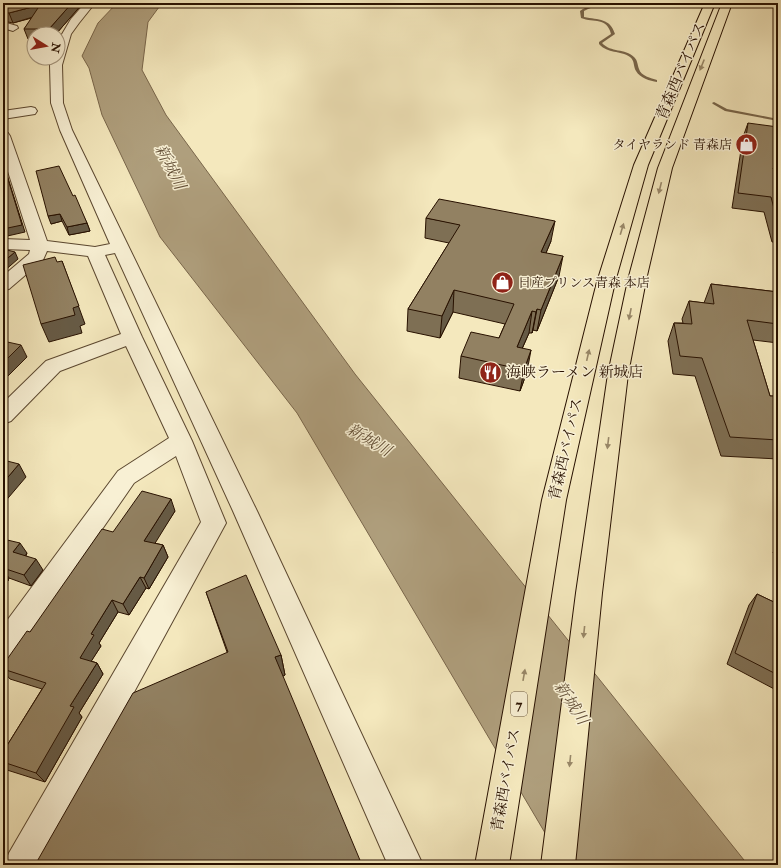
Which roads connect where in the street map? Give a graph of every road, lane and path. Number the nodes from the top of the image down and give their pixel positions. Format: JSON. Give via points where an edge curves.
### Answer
{"nodes":[{"id":1,"x":90,"y":3,"type":"edge"},
{"id":2,"x":702,"y":3,"type":"edge"},
{"id":3,"x":710,"y":3,"type":"edge"},
{"id":4,"x":731,"y":7,"type":"edge"},
{"id":5,"x":3,"y":25,"type":"edge"},
{"id":6,"x":13,"y":28,"type":"dead end"},
{"id":7,"x":698,"y":31,"type":"junction"},
{"id":8,"x":66,"y":35,"type":"edge"},
{"id":9,"x":56,"y":66,"type":"edge"},
{"id":10,"x":31,"y":111,"type":"dead end"},
{"id":11,"x":3,"y":115,"type":"edge"},
{"id":12,"x":3,"y":136,"type":"edge"},
{"id":13,"x":3,"y":244,"type":"edge"},
{"id":14,"x":40,"y":245,"type":"junction"},
{"id":15,"x":108,"y":250,"type":"junction"},
{"id":16,"x":3,"y":285,"type":"edge"},
{"id":17,"x":132,"y":337,"type":"junction"},
{"id":18,"x":4,"y":414,"type":"edge"},
{"id":19,"x":181,"y":441,"type":"junction"},
{"id":20,"x":3,"y":649,"type":"edge"},
{"id":21,"x":21,"y":865,"type":"edge"},
{"id":22,"x":406,"y":865,"type":"edge"},
{"id":23,"x":492,"y":865,"type":"edge"},
{"id":24,"x":558,"y":865,"type":"edge"}],
"edges":[{"from":1,"to":8,"type":"street"},
{"from":2,"to":7,"type":"highway"},
{"from":3,"to":7,"type":"highway","name":"青森西バイパス","number":"7"},
{"from":4,"to":24,"type":"highway","name":"青森西バイパス","one_way":true,"via":[[710,47],[665,168],[637,280],[615,393]]},
{"from":5,"to":6,"type":"street"},
{"from":23,"to":7,"type":"highway","name":"青森西バイパス","number":"7","one_way":true,"via":[[546,543],[606,282],[641,165]]},
{"from":9,"to":15,"type":"street","via":[[57,103]]},
{"from":10,"to":11,"type":"street"},
{"from":12,"to":14,"type":"street"},
{"from":13,"to":14,"type":"street"},
{"from":14,"to":15,"type":"street"},
{"from":14,"to":16,"type":"street","via":[[37,256]]},
{"from":15,"to":17,"type":"street"},
{"from":15,"to":22,"type":"street","via":[[244,511]]},
{"from":17,"to":18,"type":"street","via":[[53,366]]},
{"from":17,"to":19,"type":"street"},
{"from":19,"to":20,"type":"street","via":[[126,477]]},
{"from":19,"to":21,"type":"street","via":[[214,523]]}]}
